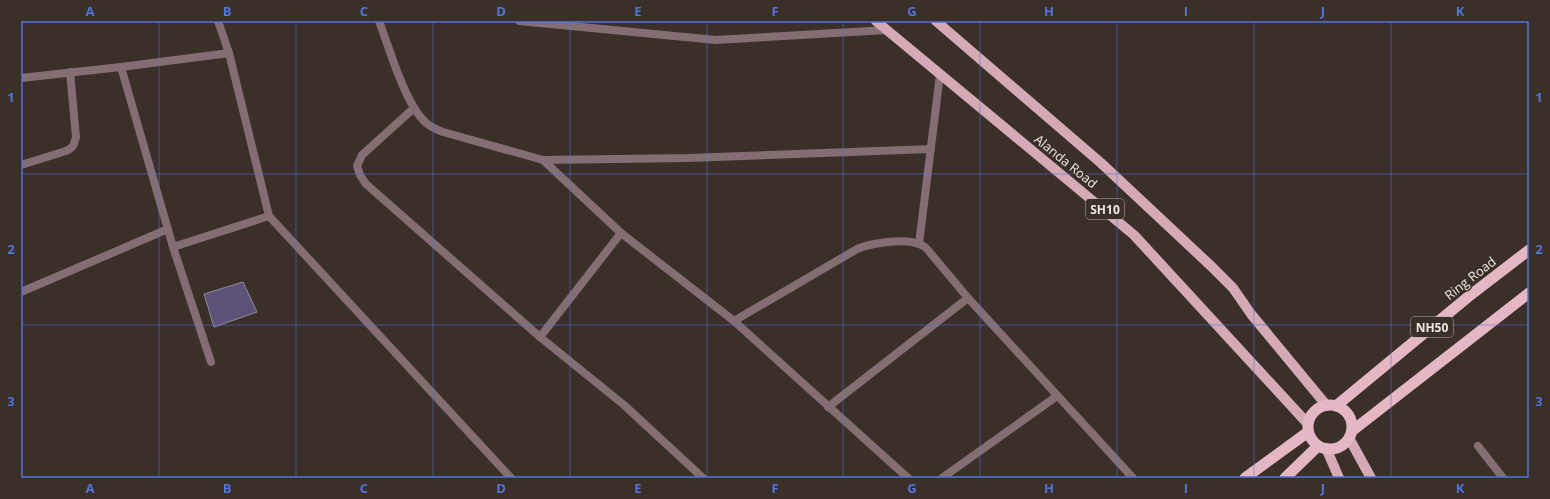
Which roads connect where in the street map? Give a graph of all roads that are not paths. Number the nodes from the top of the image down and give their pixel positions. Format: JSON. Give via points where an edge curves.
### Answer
{"nodes":[{"id":1,"x":218,"y":21,"type":"edge"},
{"id":2,"x":379,"y":21,"type":"edge"},
{"id":3,"x":519,"y":21,"type":"edge"},
{"id":4,"x":876,"y":21,"type":"edge"},
{"id":5,"x":936,"y":21,"type":"edge"},
{"id":6,"x":887,"y":30,"type":"junction"},
{"id":7,"x":228,"y":53,"type":"junction"},
{"id":8,"x":122,"y":68,"type":"junction"},
{"id":9,"x":70,"y":72,"type":"junction"},
{"id":10,"x":940,"y":74,"type":"junction"},
{"id":11,"x":21,"y":78,"type":"edge"},
{"id":12,"x":414,"y":108,"type":"junction"},
{"id":13,"x":931,"y":149,"type":"junction"},
{"id":14,"x":543,"y":160,"type":"junction"},
{"id":15,"x":21,"y":165,"type":"edge"},
{"id":16,"x":269,"y":216,"type":"junction"},
{"id":17,"x":168,"y":229,"type":"junction"},
{"id":18,"x":622,"y":233,"type":"junction"},
{"id":19,"x":919,"y":244,"type":"junction"},
{"id":20,"x":173,"y":247,"type":"junction"},
{"id":21,"x":1529,"y":250,"type":"edge"},
{"id":22,"x":21,"y":292,"type":"edge"},
{"id":23,"x":1529,"y":293,"type":"edge"},
{"id":24,"x":968,"y":298,"type":"junction"},
{"id":25,"x":734,"y":321,"type":"junction"},
{"id":26,"x":540,"y":337,"type":"junction"},
{"id":27,"x":211,"y":362,"type":"dead end"},
{"id":28,"x":1057,"y":396,"type":"junction"},
{"id":29,"x":1332,"y":406,"type":"junction"},
{"id":30,"x":828,"y":407,"type":"junction"},
{"id":31,"x":1308,"y":428,"type":"junction"},
{"id":32,"x":1350,"y":435,"type":"junction"},
{"id":33,"x":1478,"y":446,"type":"dead end"},
{"id":34,"x":1322,"y":447,"type":"junction"},
{"id":35,"x":511,"y":478,"type":"edge"},
{"id":36,"x":703,"y":478,"type":"edge"},
{"id":37,"x":908,"y":478,"type":"edge"},
{"id":38,"x":942,"y":478,"type":"edge"},
{"id":39,"x":1133,"y":478,"type":"edge"},
{"id":40,"x":1245,"y":478,"type":"edge"},
{"id":41,"x":1285,"y":478,"type":"edge"},
{"id":42,"x":1339,"y":478,"type":"edge"},
{"id":43,"x":1371,"y":478,"type":"edge"},
{"id":44,"x":1503,"y":478,"type":"edge"}],
"edges":[{"from":1,"to":7,"type":"street"},
{"from":2,"to":12,"type":"street"},
{"from":3,"to":6,"type":"street","via":[[716,40]]},
{"from":4,"to":6,"type":"main road","name":"Alanda Road","number":"SH10"},
{"from":5,"to":29,"type":"main road","name":"Alanda Road","number":"SH10","via":[[1101,164],[1211,266]]},
{"from":6,"to":10,"type":"main road","name":"Alanda Road","number":"SH10"},
{"from":7,"to":8,"type":"street"},
{"from":7,"to":16,"type":"street"},
{"from":8,"to":9,"type":"street"},
{"from":8,"to":17,"type":"street"},
{"from":9,"to":11,"type":"street"},
{"from":9,"to":15,"type":"street","via":[[76,137],[72,148]]},
{"from":10,"to":13,"type":"street"},
{"from":10,"to":31,"type":"main road","name":"Alanda Road","number":"SH10","via":[[1134,235]]},
{"from":12,"to":14,"type":"street","via":[[428,125],[443,132]]},
{"from":12,"to":26,"type":"street","via":[[362,155],[357,166],[360,175],[366,184]]},
{"from":13,"to":14,"type":"street","via":[[688,158]]},
{"from":13,"to":19,"type":"street"},
{"from":14,"to":18,"type":"street"},
{"from":16,"to":20,"type":"street"},
{"from":16,"to":35,"type":"street"},
{"from":17,"to":20,"type":"street"},
{"from":17,"to":22,"type":"street"},
{"from":18,"to":25,"type":"street"},
{"from":18,"to":26,"type":"street"},
{"from":19,"to":24,"type":"street","via":[[927,249]]},
{"from":19,"to":25,"type":"street","via":[[878,243],[857,249]]},
{"from":20,"to":27,"type":"street"},
{"from":21,"to":29,"type":"highway","name":"Ring Road","number":"NH50"},
{"from":23,"to":32,"type":"highway","number":"NH50"},
{"from":24,"to":28,"type":"street"},
{"from":24,"to":30,"type":"street"},
{"from":25,"to":30,"type":"street"},
{"from":26,"to":36,"type":"street","via":[[624,405]]},
{"from":28,"to":38,"type":"street"},
{"from":28,"to":39,"type":"street"},
{"from":29,"to":31,"type":"highway","name":"Ring Road","number":"NH50","via":[[1320,408],[1312,415]]},
{"from":29,"to":32,"type":"highway","via":[[1345,410],[1350,416]]},
{"from":30,"to":37,"type":"street"},
{"from":31,"to":34,"type":"highway","via":[[1312,441]]},
{"from":31,"to":40,"type":"highway","name":"Ring Road","number":"NH50"},
{"from":32,"to":34,"type":"highway","number":"NH50","via":[[1344,444],[1337,448]]},
{"from":32,"to":43,"type":"main road"},
{"from":33,"to":44,"type":"street"},
{"from":34,"to":41,"type":"highway","number":"NH50"},
{"from":34,"to":42,"type":"main road"}]}
